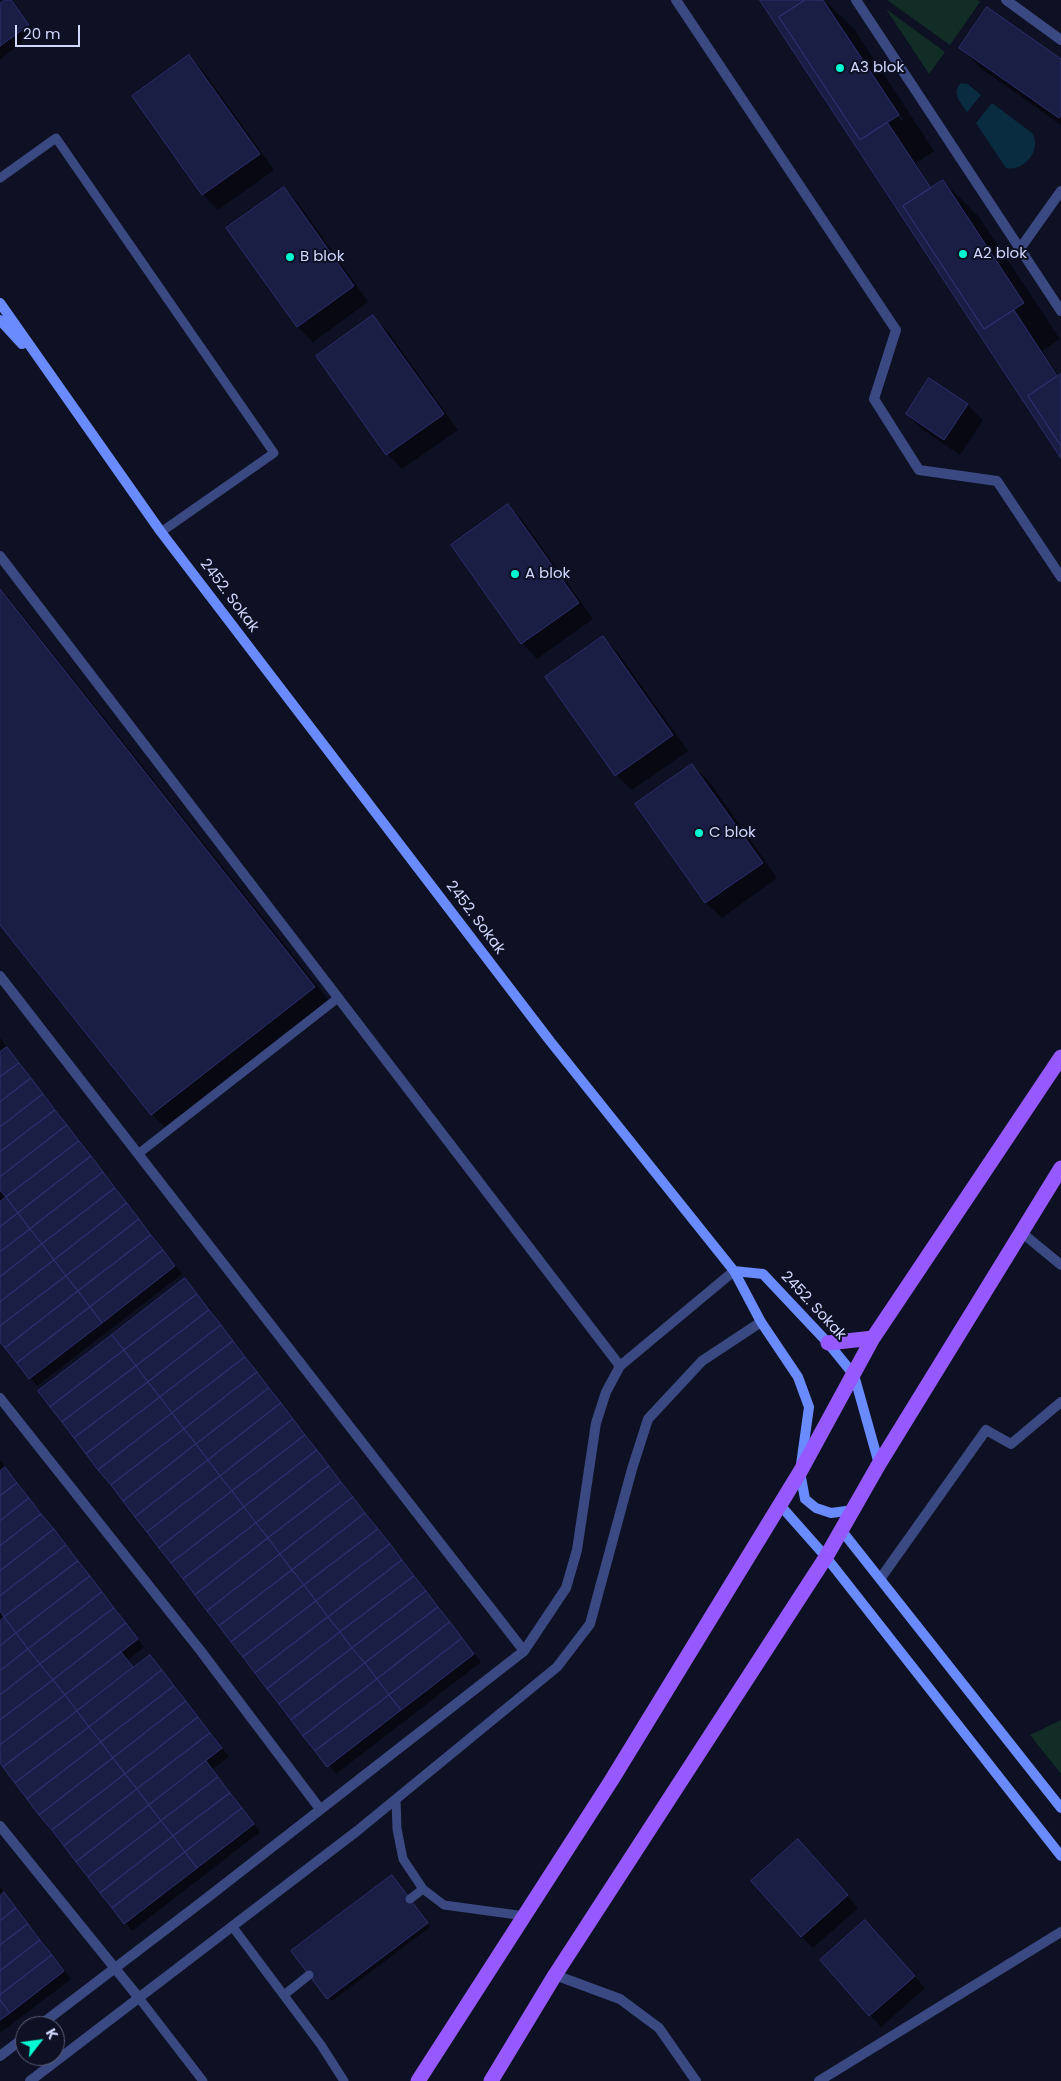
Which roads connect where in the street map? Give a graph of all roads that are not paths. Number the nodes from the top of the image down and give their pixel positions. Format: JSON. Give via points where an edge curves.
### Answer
{"nodes":[{"id":1,"x":676,"y":0,"type":"edge"},
{"id":2,"x":856,"y":0,"type":"edge"},
{"id":3,"x":1006,"y":0,"type":"edge"},
{"id":4,"x":1061,"y":40,"type":"edge"},
{"id":5,"x":0,"y":178,"type":"edge"},
{"id":6,"x":1061,"y":191,"type":"edge"},
{"id":7,"x":1019,"y":250,"type":"junction"},
{"id":8,"x":0,"y":303,"type":"edge"},
{"id":9,"x":1061,"y":311,"type":"edge"},
{"id":10,"x":0,"y":320,"type":"edge"},
{"id":11,"x":46,"y":370,"type":"junction"},
{"id":12,"x":161,"y":532,"type":"junction"},
{"id":13,"x":0,"y":556,"type":"edge"},
{"id":14,"x":1061,"y":577,"type":"edge"},
{"id":15,"x":0,"y":976,"type":"edge"},
{"id":16,"x":338,"y":998,"type":"junction"},
{"id":17,"x":1061,"y":1057,"type":"edge"},
{"id":18,"x":138,"y":1154,"type":"junction"},
{"id":19,"x":1060,"y":1171,"type":"edge"},
{"id":20,"x":1021,"y":1232,"type":"junction"},
{"id":21,"x":1061,"y":1265,"type":"edge"},
{"id":22,"x":734,"y":1271,"type":"junction"},
{"id":23,"x":761,"y":1322,"type":"junction"},
{"id":24,"x":873,"y":1338,"type":"junction"},
{"id":25,"x":828,"y":1343,"type":"junction"},
{"id":26,"x":620,"y":1366,"type":"junction"},
{"id":27,"x":854,"y":1375,"type":"junction"},
{"id":28,"x":0,"y":1398,"type":"edge"},
{"id":29,"x":1061,"y":1402,"type":"edge"},
{"id":30,"x":879,"y":1464,"type":"junction"},
{"id":31,"x":800,"y":1472,"type":"junction"},
{"id":32,"x":780,"y":1505,"type":"junction"},
{"id":33,"x":854,"y":1510,"type":"junction"},
{"id":34,"x":842,"y":1531,"type":"junction"},
{"id":35,"x":826,"y":1557,"type":"junction"},
{"id":36,"x":880,"y":1579,"type":"junction"},
{"id":37,"x":524,"y":1651,"type":"junction"},
{"id":38,"x":396,"y":1799,"type":"junction"},
{"id":39,"x":1061,"y":1808,"type":"edge"},
{"id":40,"x":320,"y":1809,"type":"junction"},
{"id":41,"x":0,"y":1826,"type":"edge"},
{"id":42,"x":1061,"y":1856,"type":"edge"},
{"id":43,"x":423,"y":1889,"type":"junction"},
{"id":44,"x":410,"y":1899,"type":"dead end"},
{"id":45,"x":525,"y":1916,"type":"junction"},
{"id":46,"x":232,"y":1926,"type":"junction"},
{"id":47,"x":1061,"y":1932,"type":"edge"},
{"id":48,"x":115,"y":1969,"type":"junction"},
{"id":49,"x":309,"y":1975,"type":"dead end"},
{"id":50,"x":555,"y":1975,"type":"junction"},
{"id":51,"x":284,"y":1995,"type":"junction"},
{"id":52,"x":139,"y":1998,"type":"junction"},
{"id":53,"x":52,"y":2016,"type":"edge"},
{"id":54,"x":15,"y":2045,"type":"edge"},
{"id":55,"x":0,"y":2056,"type":"edge"},
{"id":56,"x":30,"y":2081,"type":"edge"},
{"id":57,"x":203,"y":2081,"type":"edge"},
{"id":58,"x":344,"y":2081,"type":"edge"},
{"id":59,"x":418,"y":2081,"type":"edge"},
{"id":60,"x":491,"y":2081,"type":"edge"},
{"id":61,"x":696,"y":2081,"type":"edge"},
{"id":62,"x":818,"y":2081,"type":"edge"}],
"edges":[{"from":1,"to":14,"type":"street","via":[[896,330],[874,399],[919,470],[997,481]]},
{"from":2,"to":7,"type":"street"},
{"from":3,"to":4,"type":"street"},
{"from":5,"to":12,"type":"lane","via":[[56,138],[274,453]]},
{"from":6,"to":7,"type":"street"},
{"from":7,"to":9,"type":"street"},
{"from":8,"to":11,"type":"main road","name":"2452. Sokak"},
{"from":10,"to":11,"type":"main road","name":"2452. Sokak"},
{"from":11,"to":12,"type":"main road","name":"2452. Sokak"},
{"from":12,"to":22,"type":"main road","name":"2452. Sokak","via":[[550,1042]]},
{"from":13,"to":16,"type":"street"},
{"from":15,"to":18,"type":"street"},
{"from":16,"to":18,"type":"lane"},
{"from":16,"to":26,"type":"street"},
{"from":17,"to":24,"type":"main road"},
{"from":18,"to":37,"type":"street"},
{"from":19,"to":20,"type":"main road"},
{"from":20,"to":21,"type":"street"},
{"from":20,"to":30,"type":"main road"},
{"from":22,"to":23,"type":"main road"},
{"from":22,"to":25,"type":"main road","name":"2452. Sokak","via":[[763,1274]]},
{"from":22,"to":26,"type":"street"},
{"from":23,"to":31,"type":"main road","via":[[798,1377],[809,1407]]},
{"from":23,"to":38,"type":"street","via":[[702,1361],[648,1419],[590,1624],[563,1660]]},
{"from":24,"to":25,"type":"main road"},
{"from":24,"to":27,"type":"main road"},
{"from":25,"to":27,"type":"main road","name":"2452. Sokak"},
{"from":26,"to":37,"type":"street","via":[[606,1392],[596,1423],[577,1550],[566,1588]]},
{"from":27,"to":30,"type":"main road","name":"2452. Sokak"},
{"from":27,"to":31,"type":"main road"},
{"from":28,"to":40,"type":"street","via":[[200,1650]]},
{"from":29,"to":36,"type":"street","via":[[1011,1444],[986,1430]]},
{"from":30,"to":33,"type":"main road"},
{"from":31,"to":32,"type":"main road"},
{"from":31,"to":33,"type":"main road","via":[[805,1498],[816,1508],[831,1513]]},
{"from":32,"to":35,"type":"main road"},
{"from":32,"to":45,"type":"main road"},
{"from":33,"to":34,"type":"main road"},
{"from":34,"to":35,"type":"main road"},
{"from":34,"to":36,"type":"main road"},
{"from":35,"to":42,"type":"main road"},
{"from":35,"to":50,"type":"main road"},
{"from":36,"to":39,"type":"main road"},
{"from":37,"to":40,"type":"street"},
{"from":38,"to":43,"type":"lane","via":[[403,1860]]},
{"from":38,"to":46,"type":"street"},
{"from":40,"to":48,"type":"street"},
{"from":41,"to":48,"type":"street"},
{"from":43,"to":44,"type":"lane"},
{"from":43,"to":45,"type":"lane","via":[[444,1905]]},
{"from":45,"to":59,"type":"main road"},
{"from":46,"to":51,"type":"lane"},
{"from":46,"to":52,"type":"street"},
{"from":47,"to":62,"type":"street"},
{"from":48,"to":52,"type":"street"},
{"from":48,"to":53,"type":"street"},
{"from":49,"to":51,"type":"lane"},
{"from":50,"to":60,"type":"main road"},
{"from":50,"to":61,"type":"street","via":[[620,1999],[659,2028]]},
{"from":51,"to":58,"type":"lane"},
{"from":52,"to":56,"type":"street"},
{"from":52,"to":57,"type":"lane"},
{"from":54,"to":55,"type":"street"}]}
